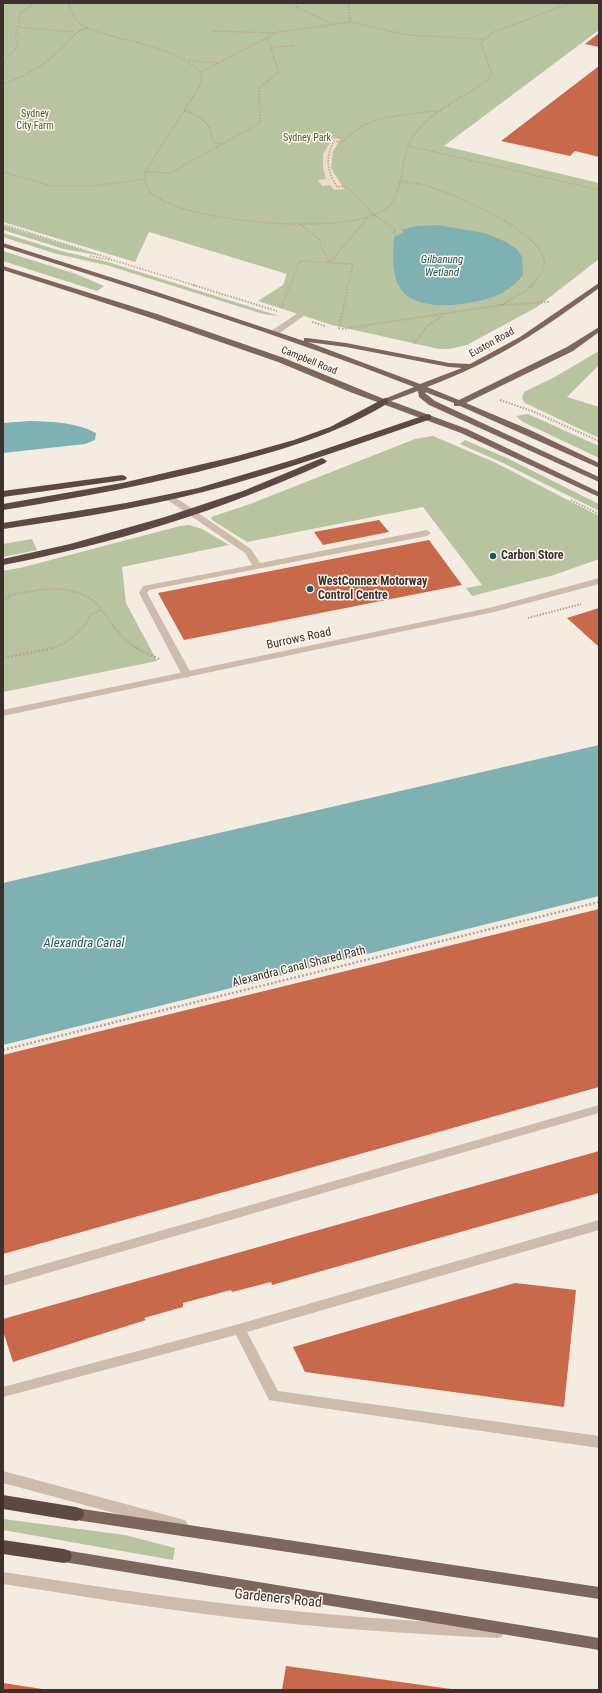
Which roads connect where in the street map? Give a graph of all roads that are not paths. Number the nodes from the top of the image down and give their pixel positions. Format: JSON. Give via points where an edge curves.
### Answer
{"nodes":[{"id":1,"x":3,"y":245,"type":"edge"},
{"id":2,"x":3,"y":268,"type":"edge"},
{"id":3,"x":599,"y":285,"type":"edge"},
{"id":4,"x":301,"y":315,"type":"dead end"},
{"id":5,"x":599,"y":329,"type":"edge"},
{"id":6,"x":274,"y":333,"type":"junction"},
{"id":7,"x":289,"y":338,"type":"junction"},
{"id":8,"x":474,"y":365,"type":"junction"},
{"id":9,"x":421,"y":386,"type":"junction"},
{"id":10,"x":385,"y":401,"type":"junction"},
{"id":11,"x":461,"y":402,"type":"junction"},
{"id":12,"x":445,"y":409,"type":"junction"},
{"id":13,"x":428,"y":417,"type":"junction"},
{"id":14,"x":362,"y":441,"type":"junction"},
{"id":15,"x":599,"y":466,"type":"edge"},
{"id":16,"x":599,"y":480,"type":"edge"},
{"id":17,"x":3,"y":494,"type":"edge"},
{"id":18,"x":599,"y":496,"type":"edge"},
{"id":19,"x":169,"y":498,"type":"junction"},
{"id":20,"x":3,"y":507,"type":"edge"},
{"id":21,"x":191,"y":513,"type":"junction"},
{"id":22,"x":3,"y":526,"type":"edge"},
{"id":23,"x":427,"y":532,"type":"dead end"},
{"id":24,"x":3,"y":562,"type":"edge"},
{"id":25,"x":257,"y":565,"type":"junction"},
{"id":26,"x":599,"y":581,"type":"edge"},
{"id":27,"x":187,"y":675,"type":"junction"},
{"id":28,"x":3,"y":713,"type":"edge"},
{"id":29,"x":599,"y":1110,"type":"edge"},
{"id":30,"x":599,"y":1225,"type":"edge"},
{"id":31,"x":3,"y":1281,"type":"edge"},
{"id":32,"x":239,"y":1329,"type":"junction"},
{"id":33,"x":3,"y":1392,"type":"edge"},
{"id":34,"x":599,"y":1442,"type":"edge"},
{"id":35,"x":3,"y":1477,"type":"edge"},
{"id":36,"x":3,"y":1502,"type":"edge"},
{"id":37,"x":76,"y":1514,"type":"joint"},
{"id":38,"x":219,"y":1535,"type":"junction"},
{"id":39,"x":3,"y":1547,"type":"edge"},
{"id":40,"x":64,"y":1556,"type":"joint"},
{"id":41,"x":3,"y":1578,"type":"edge"},
{"id":42,"x":599,"y":1593,"type":"edge"},
{"id":43,"x":551,"y":1635,"type":"junction"},
{"id":44,"x":599,"y":1644,"type":"edge"}],
"edges":[{"from":1,"to":6,"type":"main road","name":"Campbell Road"},
{"from":2,"to":10,"type":"main road","name":"Campbell Road","via":[[235,344]]},
{"from":3,"to":8,"type":"main road","name":"Euston Road","via":[[529,335]]},
{"from":4,"to":6,"type":"street"},
{"from":5,"to":11,"type":"main road","via":[[570,349]]},
{"from":6,"to":7,"type":"main road","name":"Campbell Road"},
{"from":7,"to":8,"type":"main road","via":[[346,345],[449,365]]},
{"from":7,"to":9,"type":"main road","name":"Campbell Road"},
{"from":8,"to":9,"type":"main road","name":"Euston Road"},
{"from":9,"to":10,"type":"main road","name":"Euston Road"},
{"from":9,"to":11,"type":"main road","name":"Campbell Road"},
{"from":9,"to":12,"type":"main road","via":[[422,394],[432,403]]},
{"from":10,"to":13,"type":"main road","name":"Campbell Road"},
{"from":10,"to":17,"type":"highway","via":[[294,436],[161,472]]},
{"from":10,"to":20,"type":"highway","via":[[354,421],[304,440],[175,475]]},
{"from":11,"to":12,"type":"main road"},
{"from":11,"to":15,"type":"main road","name":"Campbell Road"},
{"from":12,"to":13,"type":"main road"},
{"from":12,"to":16,"type":"main road"},
{"from":13,"to":14,"type":"highway"},
{"from":13,"to":18,"type":"main road","name":"Campbell Road","via":[[515,454]]},
{"from":14,"to":19,"type":"highway","via":[[271,470]]},
{"from":14,"to":21,"type":"highway","via":[[291,476]]},
{"from":19,"to":21,"type":"street"},
{"from":19,"to":22,"type":"highway"},
{"from":21,"to":24,"type":"highway","via":[[41,555]]},
{"from":21,"to":25,"type":"street","via":[[248,551]]},
{"from":23,"to":25,"type":"street"},
{"from":25,"to":27,"type":"street","via":[[150,586],[144,590],[143,593]]},
{"from":26,"to":27,"type":"street","name":"Burrows Road","via":[[494,609]]},
{"from":27,"to":28,"type":"street","name":"Burrows Road"},
{"from":29,"to":31,"type":"street"},
{"from":30,"to":32,"type":"street"},
{"from":32,"to":33,"type":"street"},
{"from":32,"to":34,"type":"street","via":[[274,1396]]},
{"from":35,"to":38,"type":"street"},
{"from":36,"to":37,"type":"highway"},
{"from":37,"to":38,"type":"main road"},
{"from":38,"to":42,"type":"main road"},
{"from":39,"to":40,"type":"highway"},
{"from":40,"to":43,"type":"main road","name":"Gardeners Road"},
{"from":41,"to":43,"type":"street","name":"Gardeners Road","via":[[269,1615]]},
{"from":43,"to":44,"type":"main road","name":"Gardeners Road"}]}
